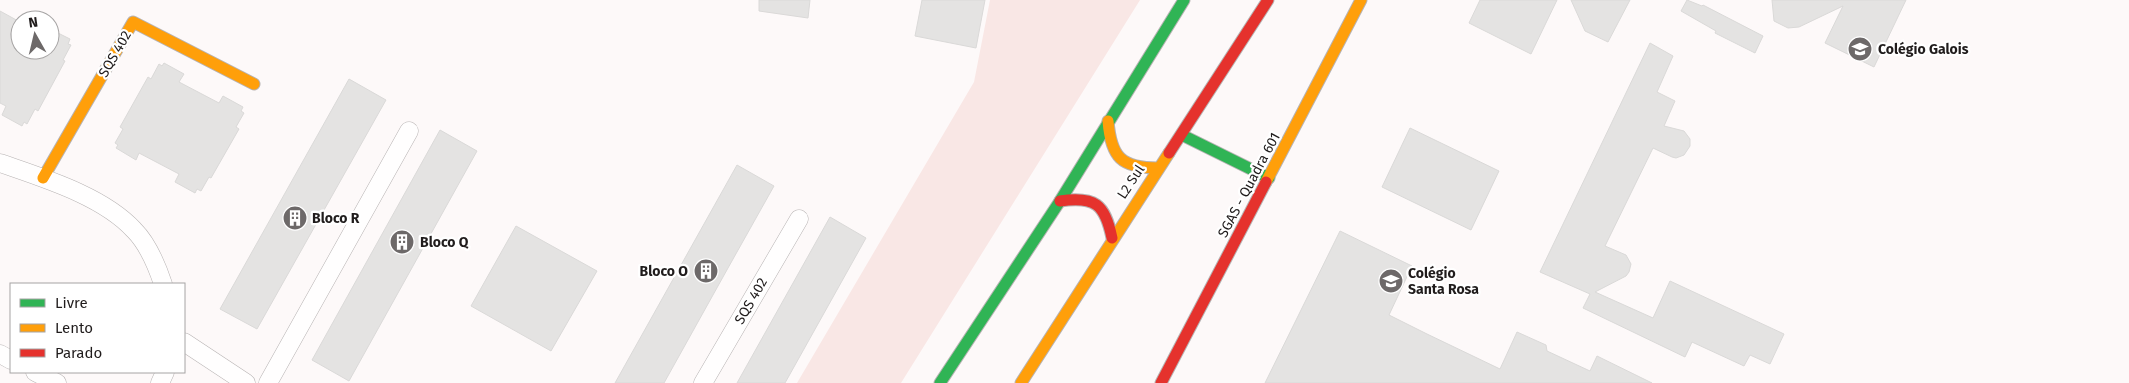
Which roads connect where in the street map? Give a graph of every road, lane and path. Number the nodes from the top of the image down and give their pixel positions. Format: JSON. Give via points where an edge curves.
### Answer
{"nodes":[{"id":1,"x":1184,"y":0,"type":"edge"},
{"id":2,"x":1268,"y":0,"type":"edge"},
{"id":3,"x":1361,"y":0,"type":"edge"},
{"id":4,"x":254,"y":84,"type":"dead end"},
{"id":5,"x":1108,"y":121,"type":"junction"},
{"id":6,"x":409,"y":131,"type":"dead end"},
{"id":7,"x":1182,"y":135,"type":"junction"},
{"id":8,"x":0,"y":163,"type":"edge"},
{"id":9,"x":1158,"y":168,"type":"junction"},
{"id":10,"x":43,"y":178,"type":"junction"},
{"id":11,"x":1269,"y":178,"type":"junction"},
{"id":12,"x":1060,"y":201,"type":"junction"},
{"id":13,"x":799,"y":219,"type":"dead end"},
{"id":14,"x":1112,"y":238,"type":"junction"},
{"id":15,"x":163,"y":283,"type":"edge"},
{"id":16,"x":185,"y":343,"type":"edge"},
{"id":17,"x":37,"y":373,"type":"edge"},
{"id":18,"x":57,"y":383,"type":"edge"},
{"id":19,"x":246,"y":383,"type":"edge"},
{"id":20,"x":268,"y":383,"type":"edge"},
{"id":21,"x":703,"y":383,"type":"edge"},
{"id":22,"x":940,"y":383,"type":"edge"},
{"id":23,"x":1021,"y":383,"type":"edge"},
{"id":24,"x":1161,"y":383,"type":"edge"}],
"edges":[{"from":1,"to":5,"type":"main road"},
{"from":2,"to":7,"type":"main road","name":"L2 Sul"},
{"from":3,"to":11,"type":"main road","name":"SGAS - Quadra 601"},
{"from":4,"to":10,"type":"main road","name":"SQS 402","via":[[133,22]]},
{"from":5,"to":9,"type":"main road","via":[[1113,153],[1123,163],[1142,169]]},
{"from":5,"to":12,"type":"main road"},
{"from":6,"to":20,"type":"street"},
{"from":7,"to":9,"type":"main road","name":"L2 Sul"},
{"from":7,"to":11,"type":"main road"},
{"from":8,"to":10,"type":"street"},
{"from":9,"to":14,"type":"main road","name":"L2 Sul"},
{"from":10,"to":15,"type":"street","via":[[100,203],[134,230],[157,266]]},
{"from":11,"to":24,"type":"main road","name":"SGAS - Quadra 601"},
{"from":12,"to":14,"type":"main road","via":[[1078,198],[1096,202],[1104,209],[1110,222]]},
{"from":12,"to":22,"type":"main road"},
{"from":13,"to":21,"type":"street","name":"SQS 402"},
{"from":14,"to":23,"type":"main road","name":"L2 Sul"},
{"from":16,"to":19,"type":"street"},
{"from":17,"to":18,"type":"street"}]}
